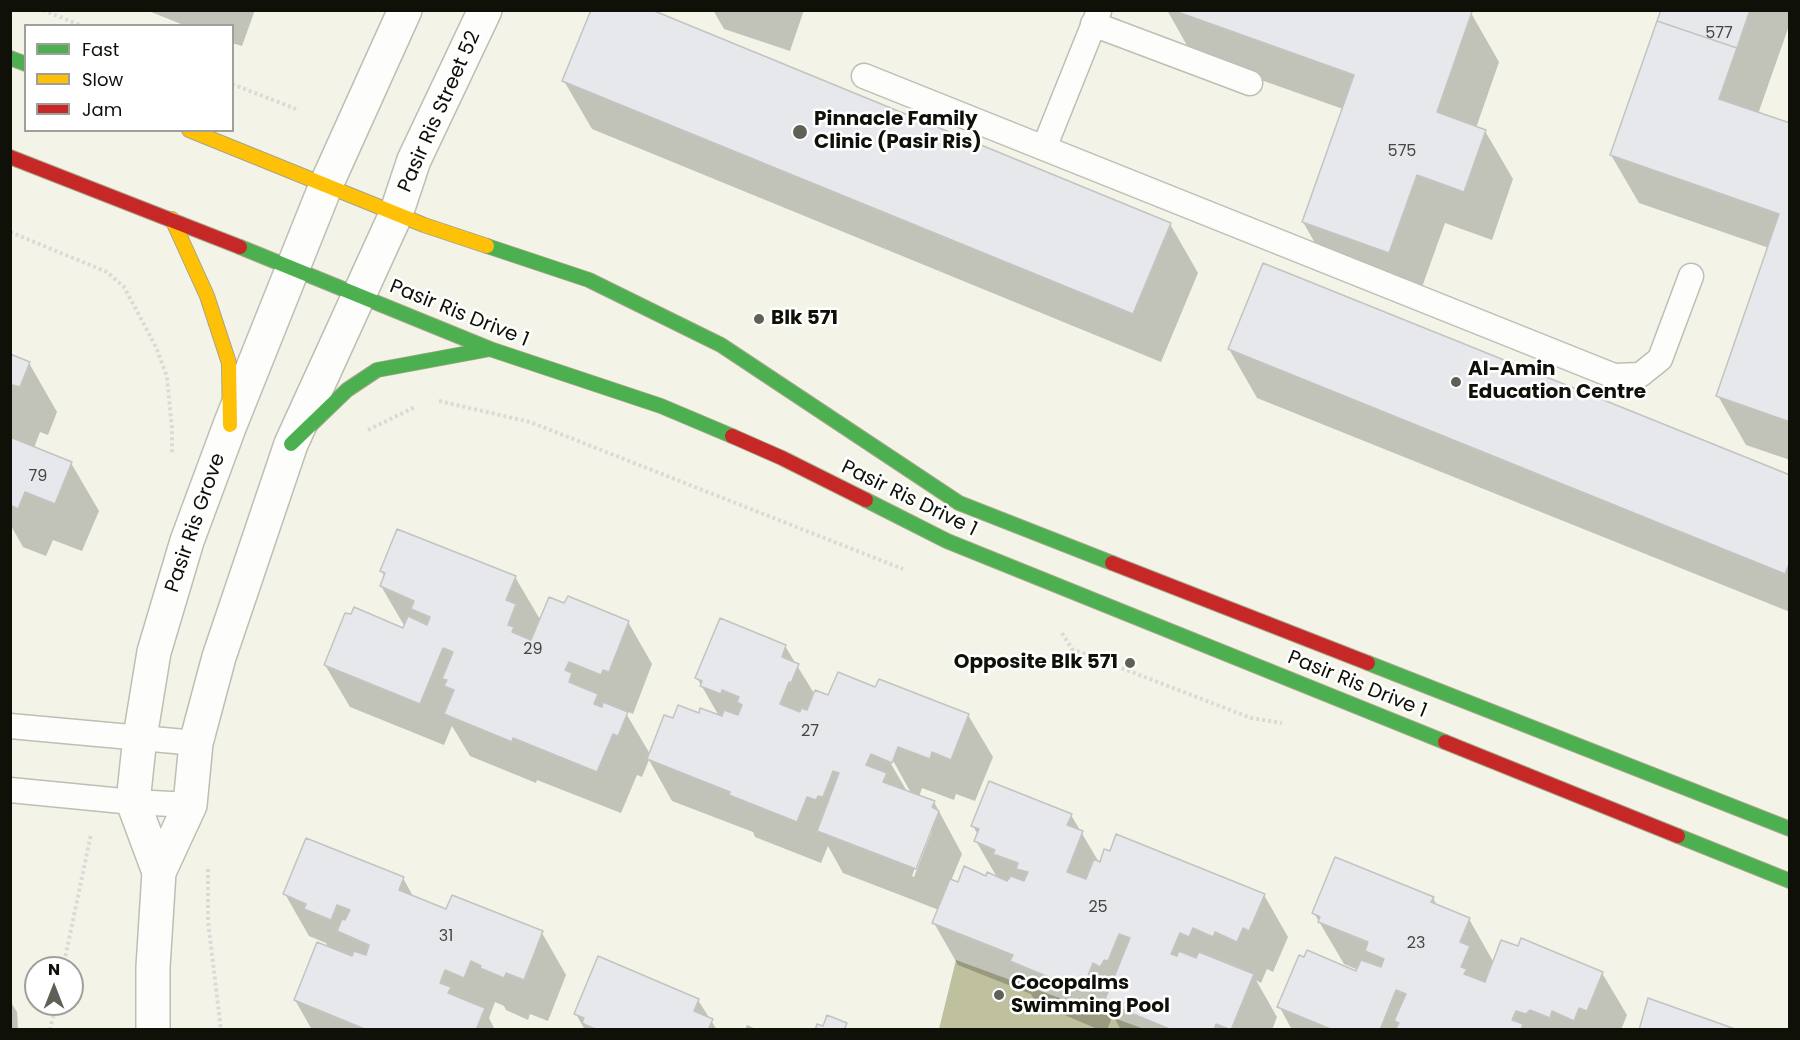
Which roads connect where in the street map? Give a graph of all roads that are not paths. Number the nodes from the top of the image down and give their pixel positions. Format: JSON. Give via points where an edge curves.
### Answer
{"nodes":[{"id":1,"x":405,"y":10,"type":"edge"},
{"id":2,"x":485,"y":10,"type":"edge"},
{"id":3,"x":1096,"y":17,"type":"edge"},
{"id":4,"x":864,"y":76,"type":"dead end"},
{"id":5,"x":1250,"y":83,"type":"dead end"},
{"id":6,"x":194,"y":132,"type":"edge"},
{"id":7,"x":1044,"y":148,"type":"junction"},
{"id":8,"x":10,"y":157,"type":"edge"},
{"id":9,"x":326,"y":185,"type":"junction"},
{"id":10,"x":396,"y":214,"type":"junction"},
{"id":11,"x":172,"y":219,"type":"junction"},
{"id":12,"x":292,"y":268,"type":"junction"},
{"id":13,"x":1691,"y":276,"type":"dead end"},
{"id":14,"x":359,"y":294,"type":"junction"},
{"id":15,"x":490,"y":349,"type":"junction"},
{"id":16,"x":230,"y":425,"type":"junction"},
{"id":17,"x":291,"y":444,"type":"junction"},
{"id":18,"x":10,"y":726,"type":"edge"},
{"id":19,"x":140,"y":737,"type":"junction"},
{"id":20,"x":196,"y":743,"type":"junction"},
{"id":21,"x":10,"y":790,"type":"edge"},
{"id":22,"x":133,"y":802,"type":"junction"},
{"id":23,"x":189,"y":805,"type":"junction"},
{"id":24,"x":1790,"y":829,"type":"edge"},
{"id":25,"x":159,"y":872,"type":"junction"},
{"id":26,"x":1790,"y":881,"type":"edge"},
{"id":27,"x":153,"y":1029,"type":"edge"}],
"edges":[{"from":1,"to":9,"type":"street"},
{"from":2,"to":10,"type":"street","name":"Pasir Ris Street 52","via":[[414,160]]},
{"from":3,"to":5,"type":"lane"},
{"from":3,"to":7,"type":"lane"},
{"from":4,"to":7,"type":"lane"},
{"from":6,"to":9,"type":"main road","name":"Pasir Ris Drive 1"},
{"from":7,"to":13,"type":"lane","via":[[1614,376],[1640,375],[1660,359]]},
{"from":8,"to":11,"type":"main road","name":"Pasir Ris Drive 1"},
{"from":9,"to":10,"type":"main road","name":"Pasir Ris Drive 1"},
{"from":9,"to":12,"type":"street","name":"Pasir Ris Grove"},
{"from":10,"to":14,"type":"street","name":"Pasir Ris Grove"},
{"from":10,"to":24,"type":"main road","name":"Pasir Ris Drive 1","via":[[589,280],[721,345],[959,503]]},
{"from":11,"to":12,"type":"main road","name":"Pasir Ris Drive 1"},
{"from":11,"to":16,"type":"main road","via":[[207,296],[229,363]]},
{"from":12,"to":14,"type":"main road","name":"Pasir Ris Drive 1"},
{"from":12,"to":16,"type":"street","name":"Pasir Ris Grove"},
{"from":14,"to":15,"type":"main road","name":"Pasir Ris Drive 1"},
{"from":14,"to":17,"type":"street","name":"Pasir Ris Grove"},
{"from":15,"to":17,"type":"main road","via":[[377,370],[347,390]]},
{"from":15,"to":26,"type":"main road","name":"Pasir Ris Drive 1","via":[[661,406],[782,458],[946,541]]},
{"from":16,"to":19,"type":"street","name":"Pasir Ris Grove","via":[[187,541],[154,652]]},
{"from":17,"to":20,"type":"street","name":"Pasir Ris Grove","via":[[219,657]]},
{"from":18,"to":19,"type":"lane"},
{"from":19,"to":20,"type":"lane"},
{"from":19,"to":22,"type":"street","name":"Pasir Ris Grove"},
{"from":20,"to":23,"type":"street","name":"Pasir Ris Grove"},
{"from":21,"to":22,"type":"lane"},
{"from":22,"to":23,"type":"lane"},
{"from":22,"to":25,"type":"street","name":"Pasir Ris Grove"},
{"from":23,"to":25,"type":"street","name":"Pasir Ris Grove"},
{"from":25,"to":27,"type":"street","name":"Pasir Ris Grove"}]}
